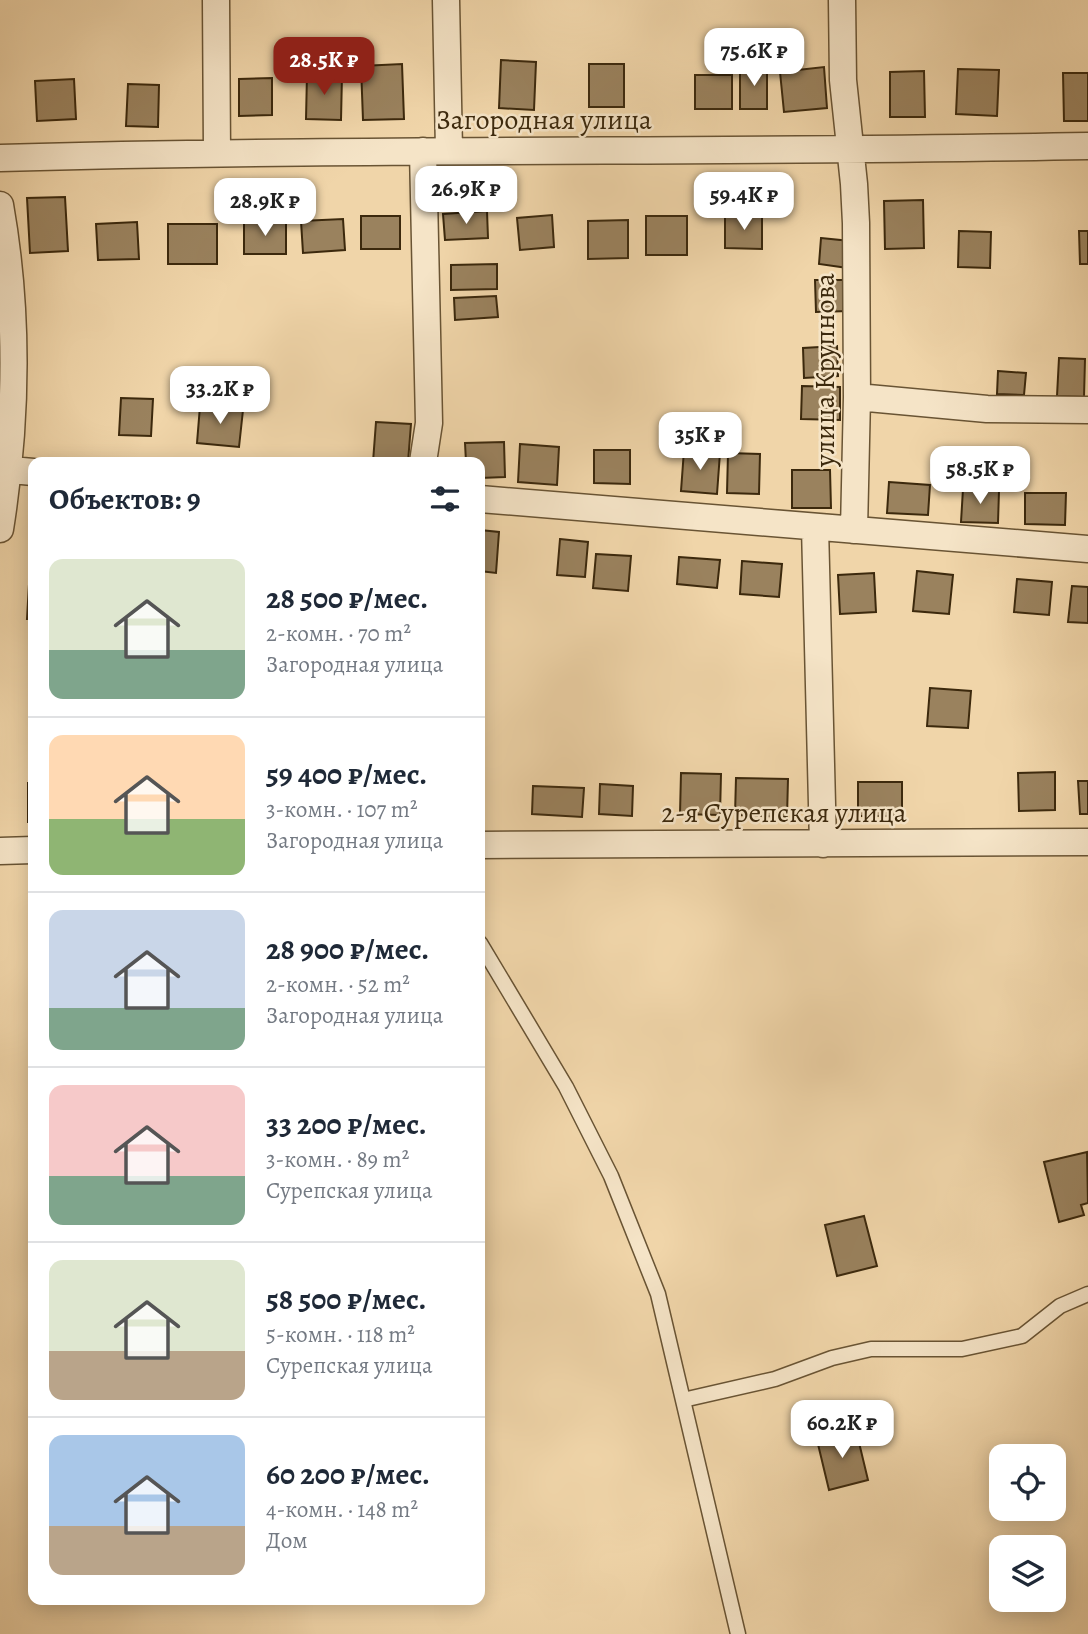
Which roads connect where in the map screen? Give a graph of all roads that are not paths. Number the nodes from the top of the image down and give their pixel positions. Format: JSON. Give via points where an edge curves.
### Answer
{"nodes":[{"id":1,"x":216,"y":0,"type":"edge"},
{"id":2,"x":446,"y":0,"type":"edge"},
{"id":3,"x":842,"y":0,"type":"edge"},
{"id":4,"x":1088,"y":146,"type":"edge"},
{"id":5,"x":436,"y":150,"type":"junction"},
{"id":6,"x":850,"y":151,"type":"junction"},
{"id":7,"x":217,"y":152,"type":"junction"},
{"id":8,"x":0,"y":158,"type":"edge"},
{"id":9,"x":0,"y":205,"type":"edge"},
{"id":10,"x":857,"y":397,"type":"junction"},
{"id":11,"x":1088,"y":410,"type":"edge"},
{"id":12,"x":424,"y":457,"type":"edge"},
{"id":13,"x":14,"y":470,"type":"edge"},
{"id":14,"x":485,"y":499,"type":"edge"},
{"id":15,"x":815,"y":527,"type":"junction"},
{"id":16,"x":0,"y":529,"type":"edge"},
{"id":17,"x":854,"y":530,"type":"junction"},
{"id":18,"x":1088,"y":549,"type":"edge"},
{"id":19,"x":1088,"y":842,"type":"edge"},
{"id":20,"x":823,"y":844,"type":"junction"},
{"id":21,"x":485,"y":845,"type":"edge"},
{"id":22,"x":0,"y":850,"type":"edge"},
{"id":23,"x":28,"y":850,"type":"edge"},
{"id":24,"x":485,"y":951,"type":"edge"},
{"id":25,"x":1088,"y":1294,"type":"edge"},
{"id":26,"x":683,"y":1400,"type":"junction"},
{"id":27,"x":738,"y":1634,"type":"edge"}],
"edges":[{"from":1,"to":7,"type":"street"},
{"from":2,"to":5,"type":"street"},
{"from":3,"to":6,"type":"street","name":"улица Крупнова"},
{"from":4,"to":6,"type":"street","name":"Загородная улица"},
{"from":5,"to":6,"type":"street","name":"Загородная улица"},
{"from":5,"to":7,"type":"street","name":"Загородная улица"},
{"from":5,"to":12,"type":"street","via":[[429,423]]},
{"from":6,"to":10,"type":"street","name":"улица Крупнова","via":[[856,223]]},
{"from":7,"to":8,"type":"street","name":"Загородная улица"},
{"from":9,"to":13,"type":"street","via":[[15,366]]},
{"from":10,"to":11,"type":"street","via":[[987,409]]},
{"from":10,"to":17,"type":"street","name":"улица Крупнова"},
{"from":13,"to":16,"type":"street"},
{"from":14,"to":15,"type":"street"},
{"from":15,"to":17,"type":"street"},
{"from":15,"to":20,"type":"street"},
{"from":17,"to":18,"type":"street"},
{"from":19,"to":20,"type":"street","name":"2-я Сурепская улица"},
{"from":20,"to":21,"type":"street","name":"2-я Сурепская улица"},
{"from":22,"to":23,"type":"street"},
{"from":24,"to":26,"type":"lane","via":[[566,1087],[611,1177],[658,1294]]},
{"from":25,"to":26,"type":"lane","via":[[1060,1306],[1022,1336],[962,1349],[871,1349],[775,1379]]},
{"from":26,"to":27,"type":"lane"}]}
